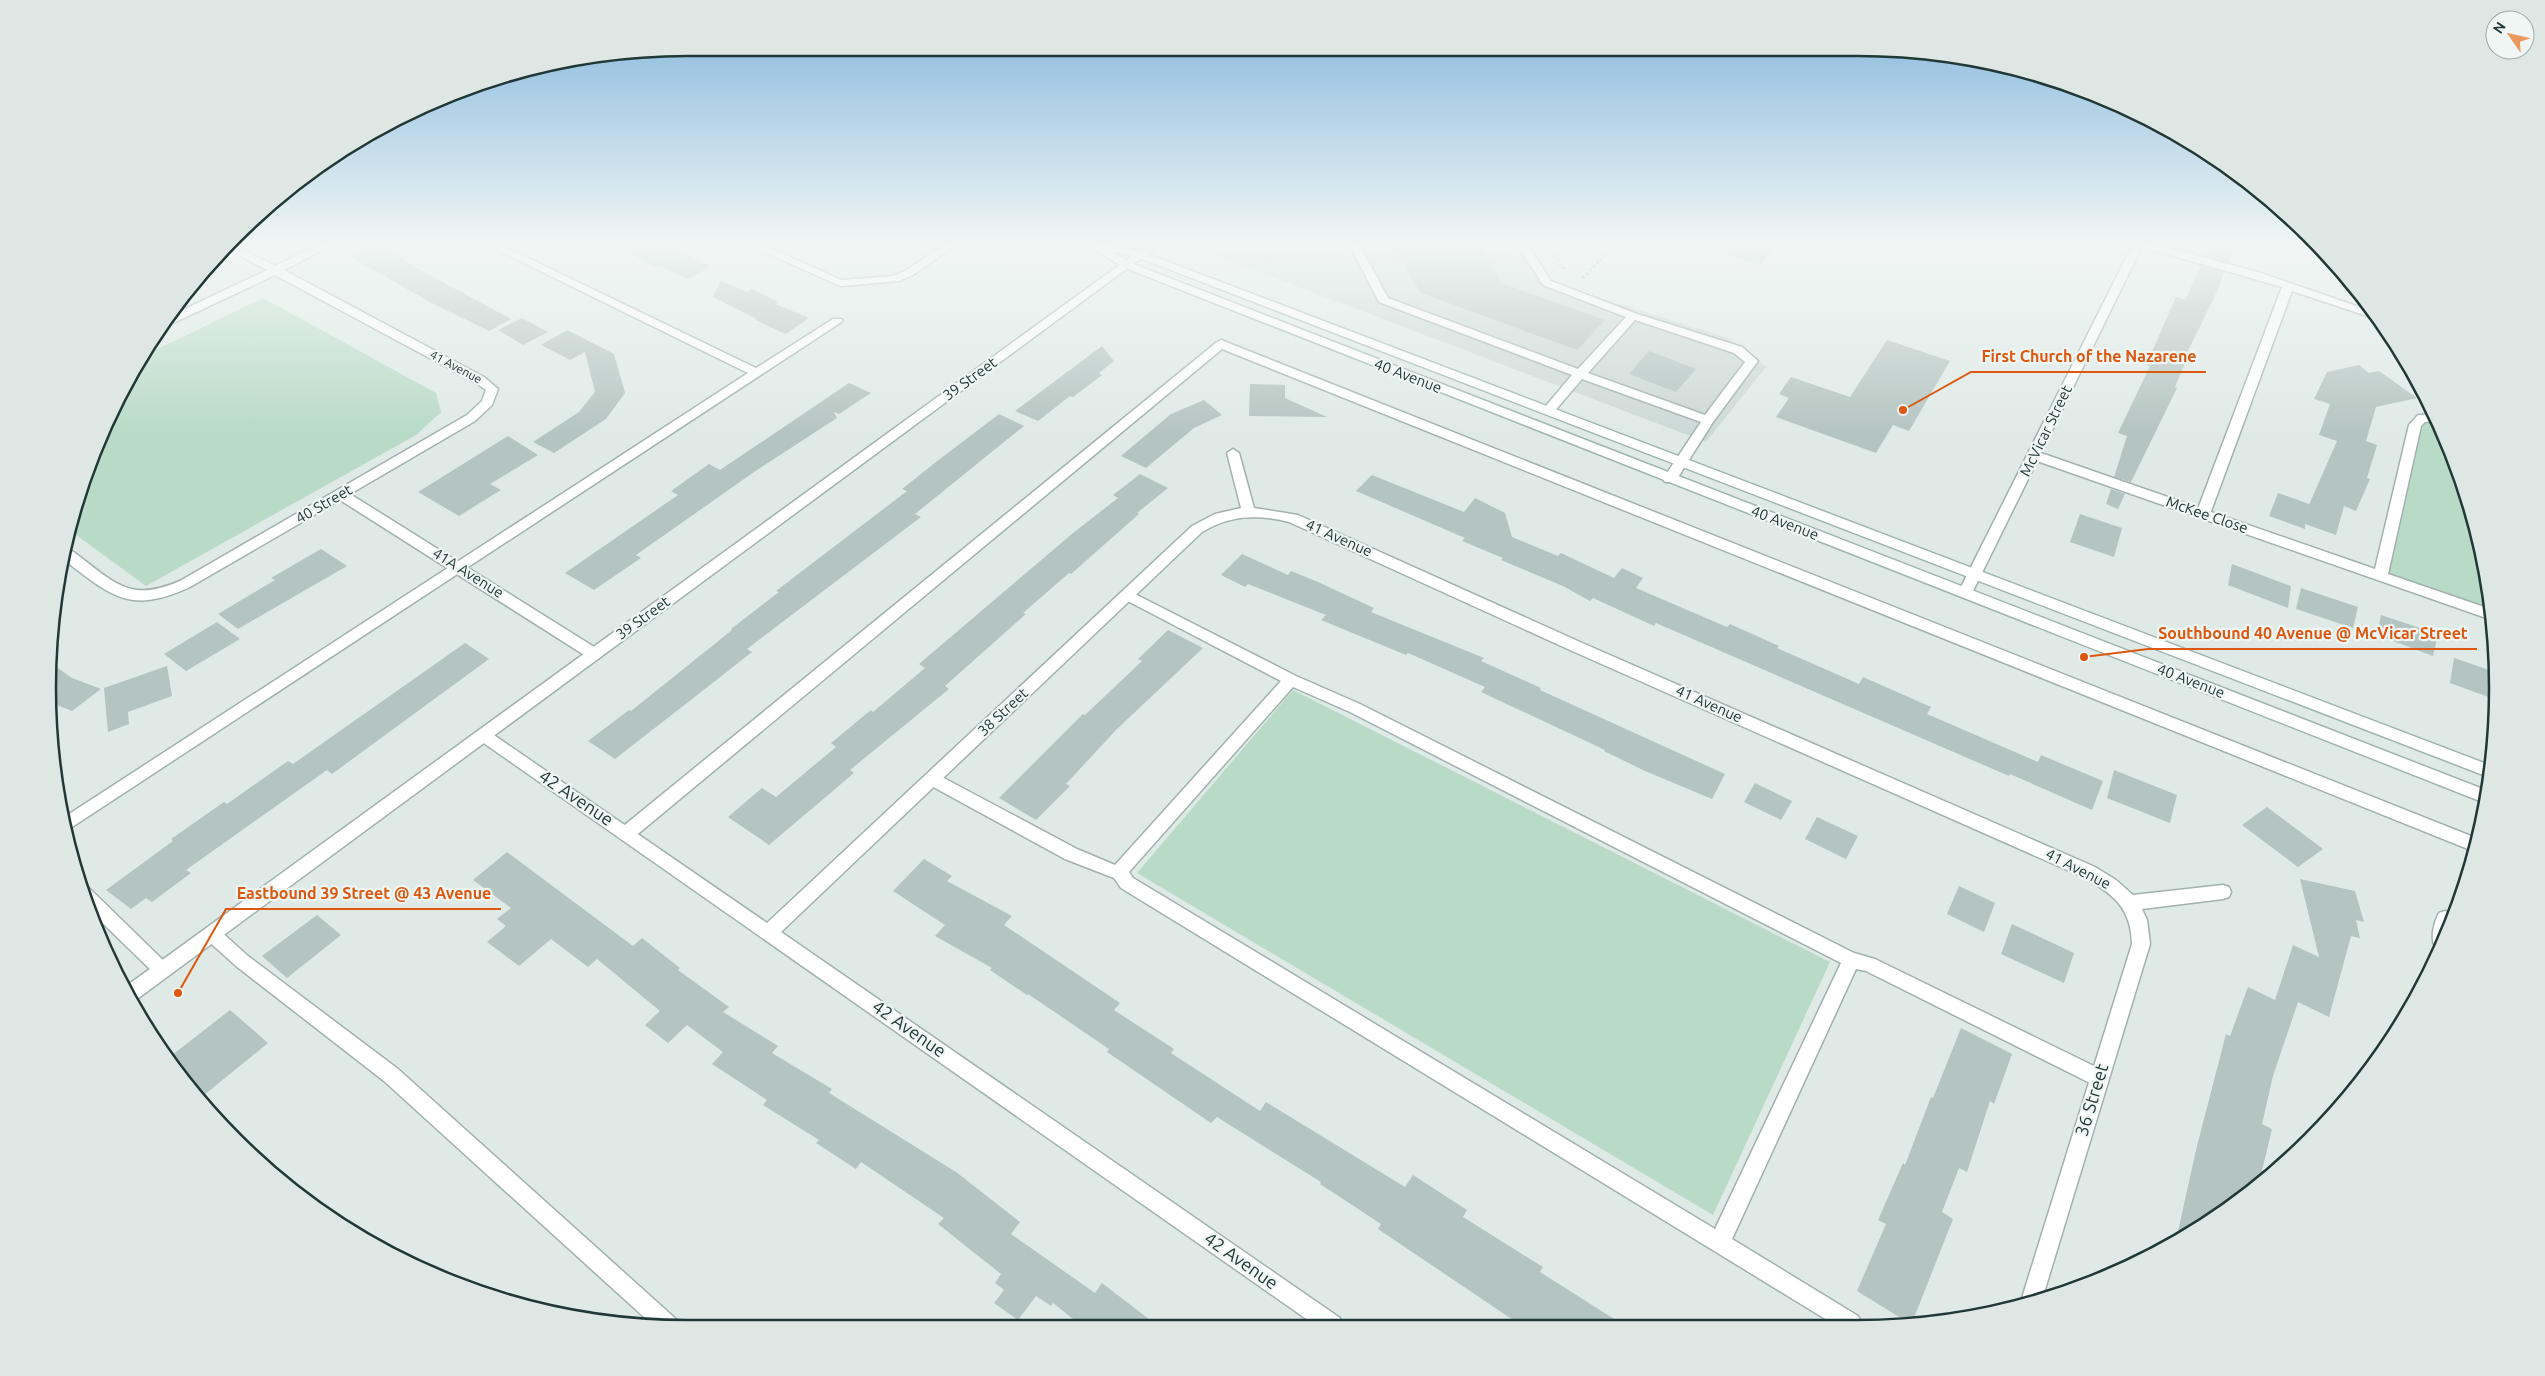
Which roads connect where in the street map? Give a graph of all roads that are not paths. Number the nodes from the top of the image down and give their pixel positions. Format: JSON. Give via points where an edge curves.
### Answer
{"nodes":[{"id":1,"x":200,"y":306,"type":"edge"},
{"id":2,"x":342,"y":306,"type":"edge"},
{"id":3,"x":619,"y":306,"type":"edge"},
{"id":4,"x":1071,"y":306,"type":"edge"},
{"id":5,"x":1232,"y":306,"type":"edge"},
{"id":6,"x":1276,"y":306,"type":"edge"},
{"id":7,"x":1400,"y":306,"type":"edge"},
{"id":8,"x":1607,"y":306,"type":"edge"},
{"id":9,"x":2107,"y":306,"type":"edge"},
{"id":10,"x":2280,"y":306,"type":"edge"},
{"id":11,"x":2346,"y":306,"type":"edge"},
{"id":12,"x":2365,"y":313,"type":"edge"},
{"id":13,"x":1633,"y":316,"type":"junction"},
{"id":14,"x":177,"y":317,"type":"edge"},
{"id":15,"x":837,"y":321,"type":"dead end"},
{"id":16,"x":757,"y":373,"type":"junction"},
{"id":17,"x":1580,"y":374,"type":"junction"},
{"id":18,"x":492,"y":395,"type":"joint"},
{"id":19,"x":1549,"y":410,"type":"junction"},
{"id":20,"x":2428,"y":418,"type":"edge"},
{"id":21,"x":1708,"y":420,"type":"junction"},
{"id":22,"x":1233,"y":453,"type":"dead end"},
{"id":23,"x":2034,"y":455,"type":"junction"},
{"id":24,"x":1683,"y":462,"type":"junction"},
{"id":25,"x":1670,"y":479,"type":"junction"},
{"id":26,"x":341,"y":494,"type":"junction"},
{"id":27,"x":1248,"y":511,"type":"junction"},
{"id":28,"x":2203,"y":514,"type":"junction"},
{"id":29,"x":70,"y":557,"type":"edge"},
{"id":30,"x":459,"y":567,"type":"junction"},
{"id":31,"x":1976,"y":574,"type":"junction"},
{"id":32,"x":2380,"y":576,"type":"junction"},
{"id":33,"x":1965,"y":593,"type":"junction"},
{"id":34,"x":1127,"y":595,"type":"junction"},
{"id":35,"x":2484,"y":612,"type":"edge"},
{"id":36,"x":594,"y":654,"type":"junction"},
{"id":37,"x":1291,"y":680,"type":"junction"},
{"id":38,"x":483,"y":735,"type":"junction"},
{"id":39,"x":2483,"y":769,"type":"edge"},
{"id":40,"x":932,"y":779,"type":"junction"},
{"id":41,"x":2479,"y":794,"type":"edge"},
{"id":42,"x":70,"y":821,"type":"edge"},
{"id":43,"x":627,"y":833,"type":"junction"},
{"id":44,"x":2469,"y":843,"type":"edge"},
{"id":45,"x":1119,"y":872,"type":"junction"},
{"id":46,"x":2223,"y":892,"type":"dead end"},
{"id":47,"x":2129,"y":903,"type":"junction"},
{"id":48,"x":95,"y":905,"type":"edge"},
{"id":49,"x":769,"y":932,"type":"junction"},
{"id":50,"x":212,"y":934,"type":"junction"},
{"id":51,"x":1851,"y":960,"type":"junction"},
{"id":52,"x":162,"y":970,"type":"junction"},
{"id":53,"x":134,"y":991,"type":"edge"},
{"id":54,"x":2099,"y":1078,"type":"junction"},
{"id":55,"x":1720,"y":1242,"type":"junction"},
{"id":56,"x":2033,"y":1294,"type":"edge"},
{"id":57,"x":661,"y":1319,"type":"edge"},
{"id":58,"x":1326,"y":1320,"type":"edge"},
{"id":59,"x":1846,"y":1320,"type":"edge"}],
"edges":[{"from":1,"to":14,"type":"street"},
{"from":2,"to":18,"type":"street","name":"41 Avenue","via":[[480,380],[492,389]]},
{"from":3,"to":16,"type":"street"},
{"from":4,"to":36,"type":"street","name":"39 Street"},
{"from":5,"to":25,"type":"street","name":"40 Avenue"},
{"from":6,"to":19,"type":"street","name":"40 Avenue"},
{"from":7,"to":17,"type":"street"},
{"from":8,"to":13,"type":"street"},
{"from":9,"to":23,"type":"street","name":"McVicar Street"},
{"from":10,"to":28,"type":"street"},
{"from":11,"to":12,"type":"street"},
{"from":13,"to":17,"type":"street"},
{"from":13,"to":21,"type":"street","via":[[1738,350],[1752,361]]},
{"from":15,"to":16,"type":"street"},
{"from":16,"to":30,"type":"street"},
{"from":17,"to":19,"type":"street"},
{"from":17,"to":21,"type":"street"},
{"from":18,"to":26,"type":"street","name":"40 Street","via":[[483,409],[471,418]]},
{"from":19,"to":24,"type":"street","name":"40 Avenue"},
{"from":20,"to":32,"type":"street","via":[[2422,418],[2415,426]]},
{"from":21,"to":24,"type":"street"},
{"from":22,"to":27,"type":"street"},
{"from":23,"to":28,"type":"street","name":"McKee Close"},
{"from":23,"to":31,"type":"street","name":"McVicar Street"},
{"from":24,"to":25,"type":"street"},
{"from":24,"to":31,"type":"street","name":"40 Avenue"},
{"from":25,"to":33,"type":"street","name":"40 Avenue"},
{"from":26,"to":29,"type":"street","name":"40 Street","via":[[174,590],[145,598],[128,597],[117,592]]},
{"from":26,"to":30,"type":"street","name":"41A Avenue"},
{"from":27,"to":34,"type":"street","name":"38 Street","via":[[1224,515],[1208,522]]},
{"from":27,"to":47,"type":"street","name":"41 Avenue","via":[[1280,514],[1306,522],[1575,646],[2089,872],[2116,888]]},
{"from":28,"to":32,"type":"street","name":"McKee Close"},
{"from":30,"to":36,"type":"street","name":"41A Avenue"},
{"from":30,"to":42,"type":"street"},
{"from":31,"to":33,"type":"street","name":"McVicar Street"},
{"from":31,"to":39,"type":"street","name":"40 Avenue"},
{"from":32,"to":35,"type":"street","name":"McKee Close"},
{"from":33,"to":41,"type":"street","name":"40 Avenue"},
{"from":34,"to":37,"type":"street"},
{"from":34,"to":40,"type":"street","name":"38 Street"},
{"from":36,"to":38,"type":"street","name":"39 Street"},
{"from":37,"to":45,"type":"street"},
{"from":37,"to":51,"type":"street","via":[[1355,708]]},
{"from":38,"to":43,"type":"street","name":"42 Avenue"},
{"from":38,"to":50,"type":"street","name":"39 Street"},
{"from":40,"to":45,"type":"street","via":[[1071,854],[1109,871]]},
{"from":40,"to":49,"type":"street","name":"38 Street"},
{"from":43,"to":44,"type":"street","via":[[1221,344]]},
{"from":43,"to":49,"type":"street","name":"42 Avenue"},
{"from":45,"to":55,"type":"street","via":[[1127,884]]},
{"from":46,"to":47,"type":"street"},
{"from":47,"to":54,"type":"street","name":"36 Street","via":[[2142,926],[2141,944]]},
{"from":48,"to":52,"type":"street"},
{"from":49,"to":58,"type":"street","name":"42 Avenue"},
{"from":50,"to":52,"type":"street","name":"39 Street"},
{"from":50,"to":57,"type":"street","via":[[242,961],[391,1075]]},
{"from":51,"to":54,"type":"street","via":[[1869,964]]},
{"from":51,"to":55,"type":"street"},
{"from":52,"to":53,"type":"street","name":"39 Street"},
{"from":54,"to":56,"type":"street","name":"36 Street"},
{"from":55,"to":59,"type":"street"}]}
